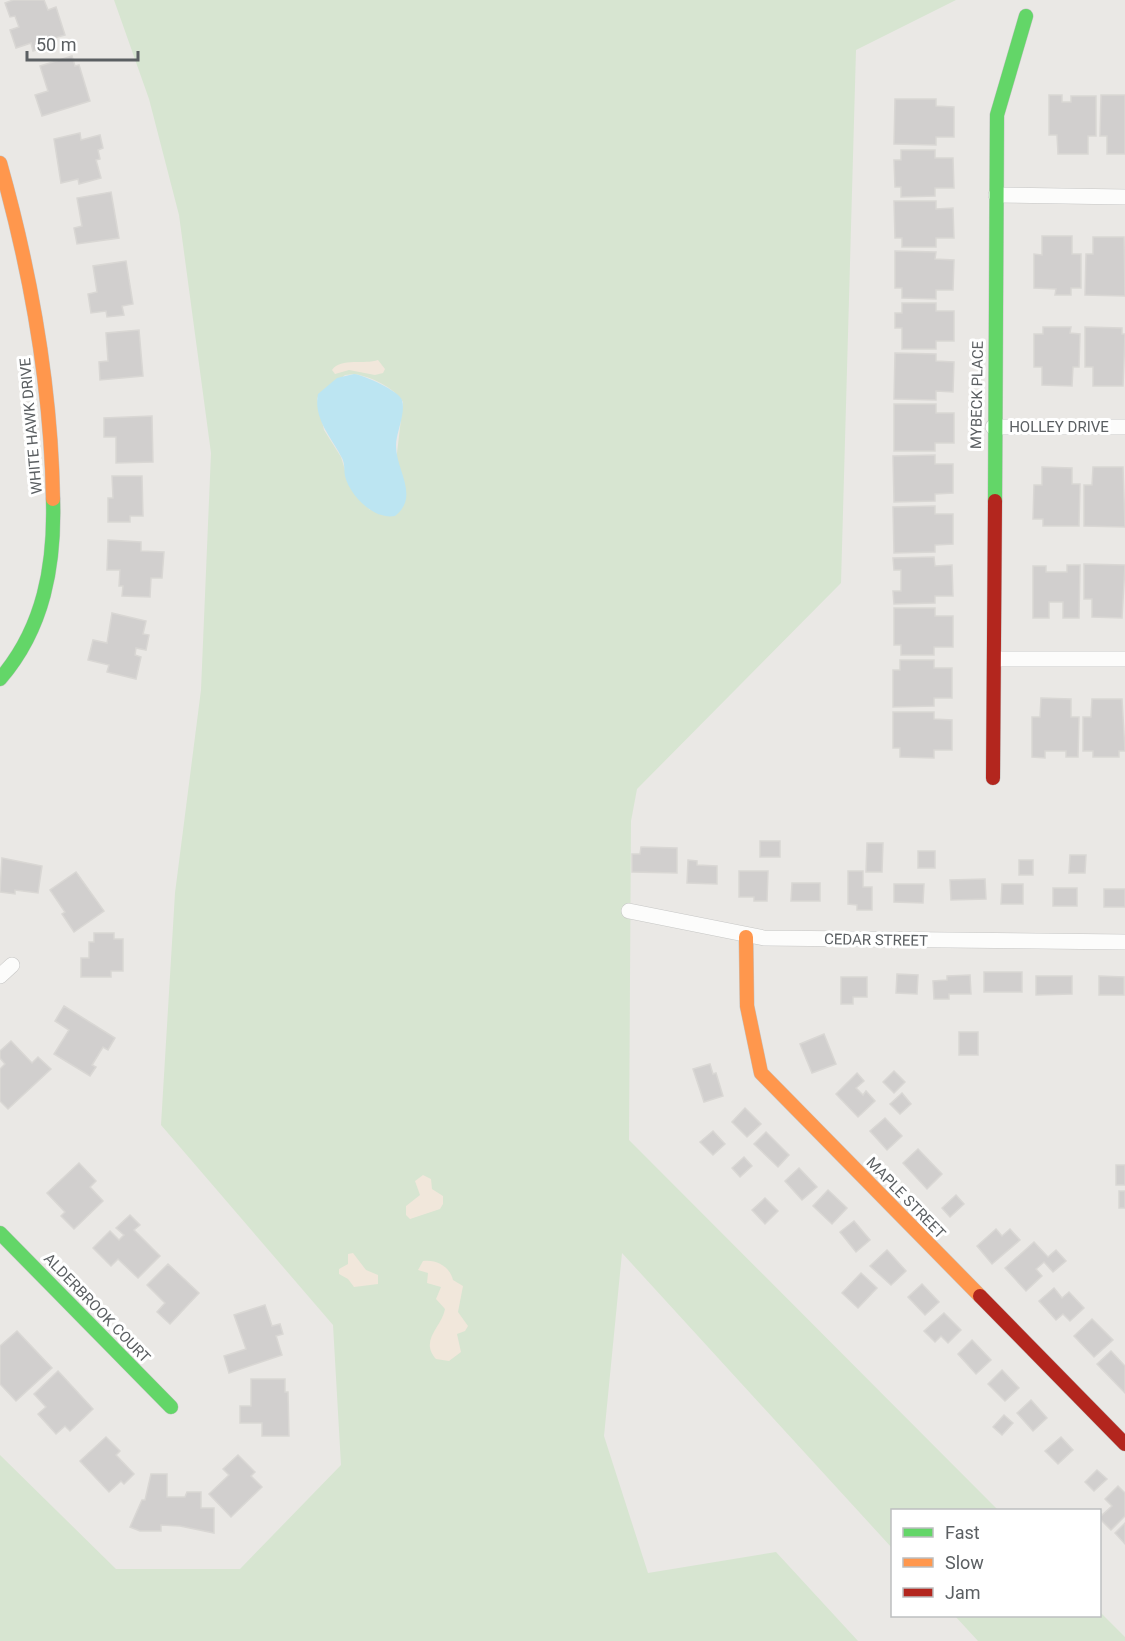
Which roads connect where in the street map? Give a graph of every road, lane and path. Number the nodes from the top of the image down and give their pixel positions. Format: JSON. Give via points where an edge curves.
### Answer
{"nodes":[{"id":1,"x":1026,"y":16,"type":"dead end"},
{"id":2,"x":0,"y":163,"type":"edge"},
{"id":3,"x":996,"y":195,"type":"junction"},
{"id":4,"x":1125,"y":197,"type":"edge"},
{"id":5,"x":993,"y":427,"type":"junction"},
{"id":6,"x":1125,"y":427,"type":"edge"},
{"id":7,"x":995,"y":659,"type":"junction"},
{"id":8,"x":1125,"y":659,"type":"edge"},
{"id":9,"x":0,"y":679,"type":"edge"},
{"id":10,"x":993,"y":778,"type":"dead end"},
{"id":11,"x":629,"y":911,"type":"dead end"},
{"id":12,"x":746,"y":937,"type":"junction"},
{"id":13,"x":1125,"y":942,"type":"edge"},
{"id":14,"x":12,"y":964,"type":"dead end"},
{"id":15,"x":0,"y":976,"type":"edge"},
{"id":16,"x":0,"y":1233,"type":"edge"},
{"id":17,"x":171,"y":1407,"type":"dead end"},
{"id":18,"x":1125,"y":1444,"type":"edge"}],
"edges":[{"from":1,"to":3,"type":"street","name":"MYBECK PLACE","via":[[998,115]]},
{"from":2,"to":9,"type":"street","name":"WHITE HAWK DRIVE","via":[[20,237],[44,370],[53,465],[54,534],[44,599],[23,646]]},
{"from":3,"to":4,"type":"street"},
{"from":3,"to":5,"type":"street","name":"MYBECK PLACE"},
{"from":5,"to":6,"type":"street","name":"HOLLEY DRIVE"},
{"from":5,"to":7,"type":"street","name":"MYBECK PLACE"},
{"from":7,"to":8,"type":"street"},
{"from":7,"to":10,"type":"street","name":"MYBECK PLACE"},
{"from":11,"to":12,"type":"street","name":"CEDAR STREET"},
{"from":12,"to":13,"type":"street","name":"CEDAR STREET"},
{"from":12,"to":18,"type":"street","name":"MAPLE STREET","via":[[746,1008],[760,1073]]},
{"from":14,"to":15,"type":"street"},
{"from":16,"to":17,"type":"street","name":"ALDERBROOK COURT"}]}
